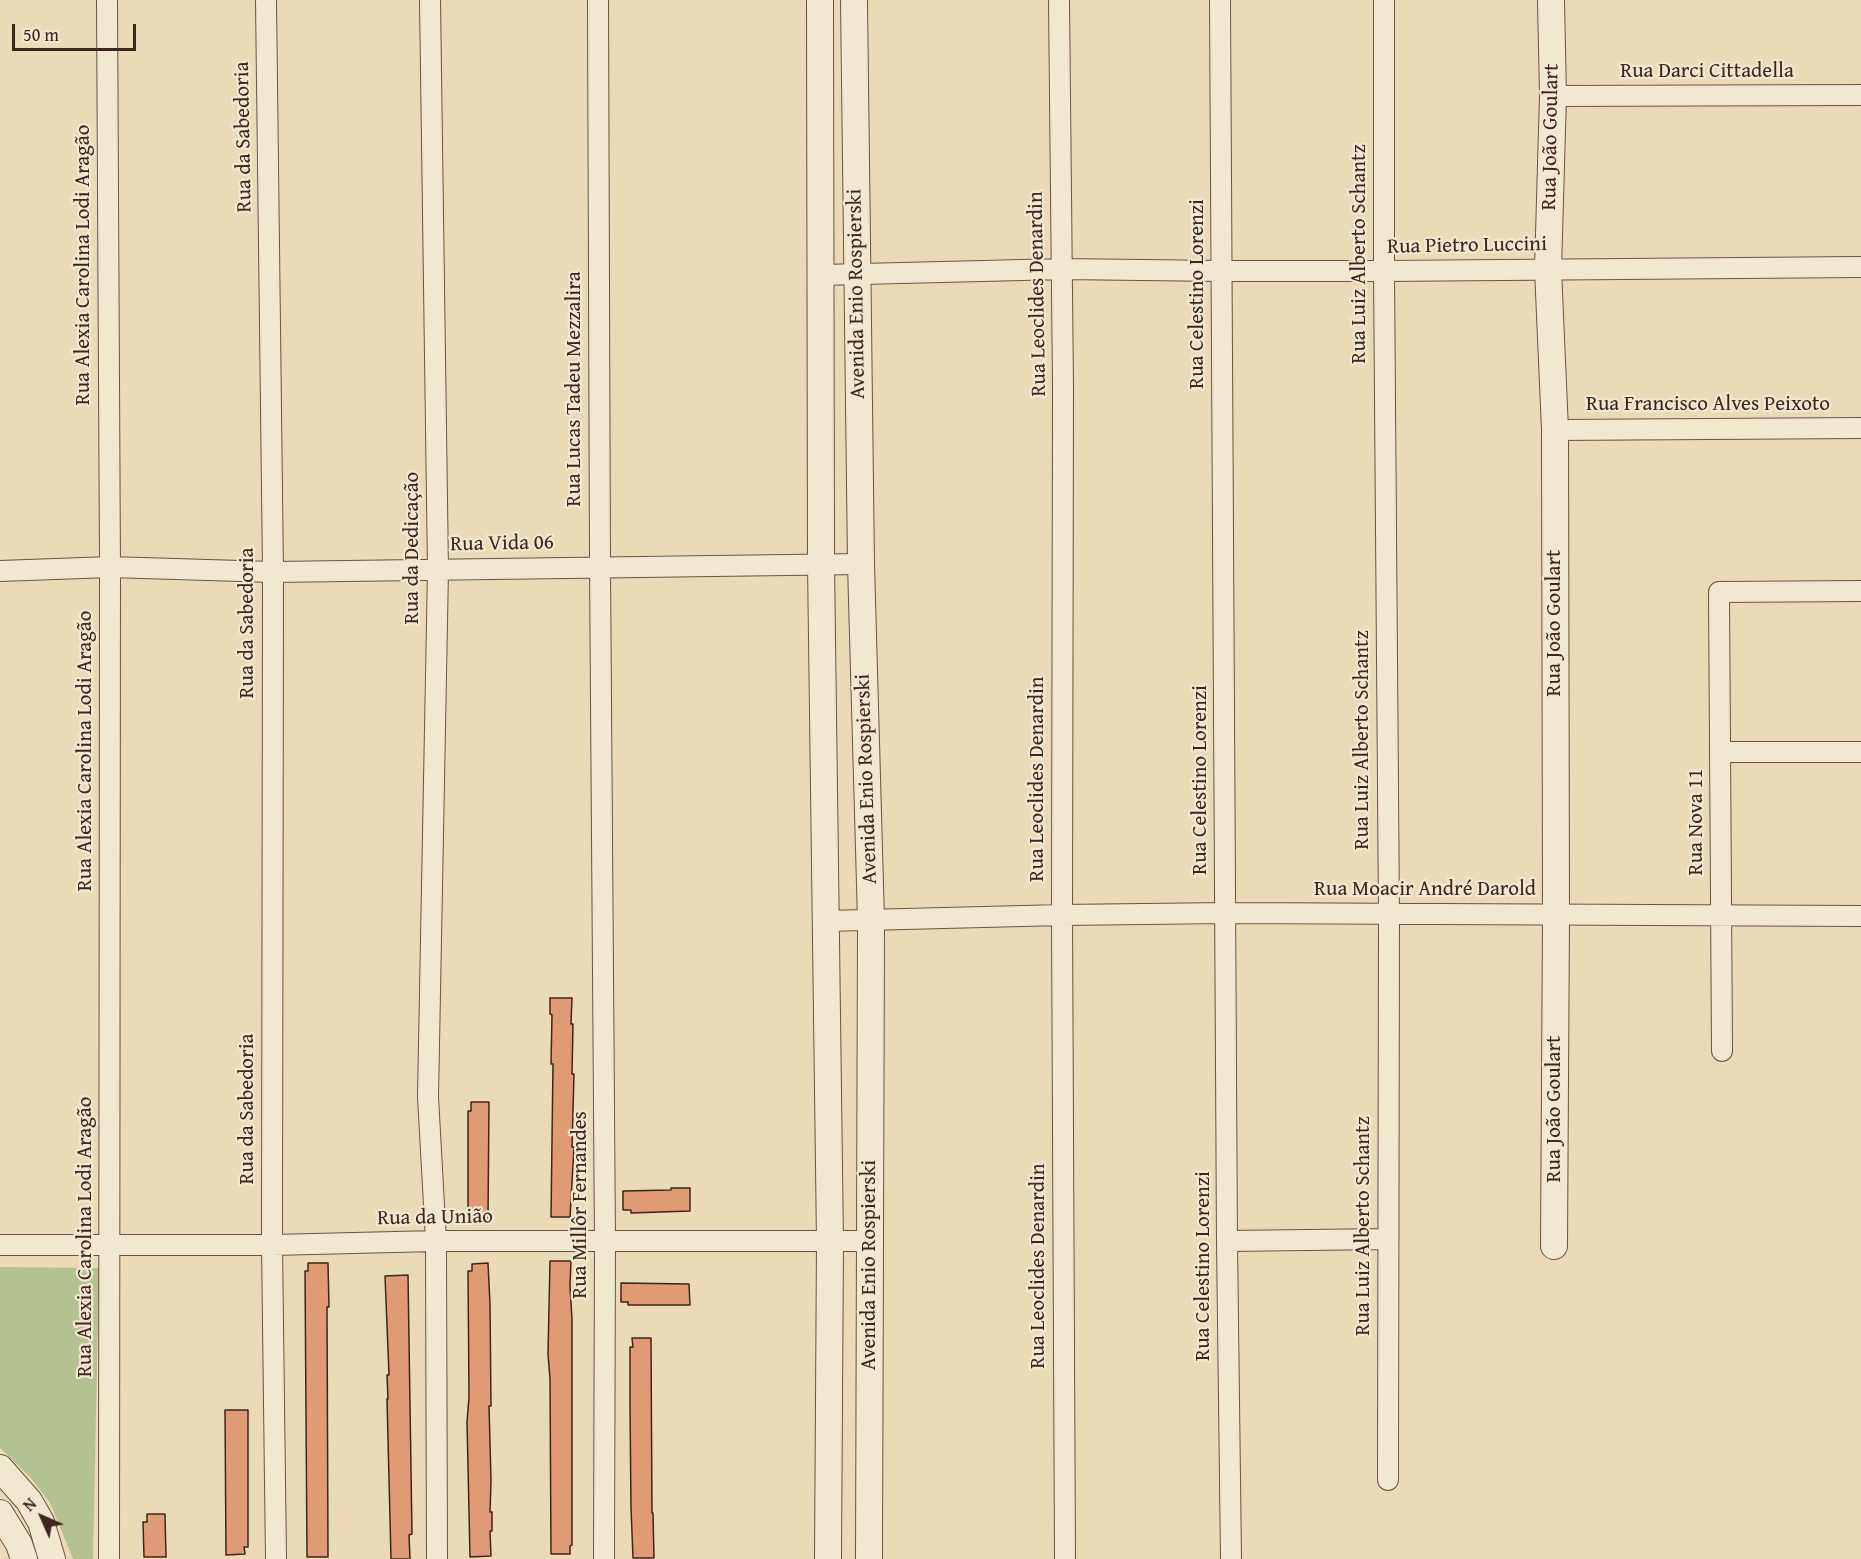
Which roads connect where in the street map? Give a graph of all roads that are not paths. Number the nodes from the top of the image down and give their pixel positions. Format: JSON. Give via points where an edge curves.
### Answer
{"nodes":[{"id":1,"x":107,"y":0,"type":"edge"},
{"id":2,"x":266,"y":0,"type":"edge"},
{"id":3,"x":430,"y":0,"type":"edge"},
{"id":4,"x":598,"y":0,"type":"edge"},
{"id":5,"x":820,"y":0,"type":"edge"},
{"id":6,"x":854,"y":0,"type":"edge"},
{"id":7,"x":1059,"y":0,"type":"edge"},
{"id":8,"x":1220,"y":0,"type":"edge"},
{"id":9,"x":1384,"y":0,"type":"edge"},
{"id":10,"x":1551,"y":0,"type":"edge"},
{"id":11,"x":1861,"y":95,"type":"edge"},
{"id":12,"x":1553,"y":96,"type":"junction"},
{"id":13,"x":1861,"y":267,"type":"edge"},
{"id":14,"x":1062,"y":268,"type":"junction"},
{"id":15,"x":1548,"y":269,"type":"junction"},
{"id":16,"x":1221,"y":271,"type":"junction"},
{"id":17,"x":1383,"y":271,"type":"junction"},
{"id":18,"x":857,"y":273,"type":"junction"},
{"id":19,"x":821,"y":275,"type":"junction"},
{"id":20,"x":1861,"y":428,"type":"edge"},
{"id":21,"x":1555,"y":430,"type":"junction"},
{"id":22,"x":821,"y":563,"type":"junction"},
{"id":23,"x":861,"y":564,"type":"junction"},
{"id":24,"x":600,"y":566,"type":"junction"},
{"id":25,"x":110,"y":567,"type":"junction"},
{"id":26,"x":438,"y":570,"type":"junction"},
{"id":27,"x":0,"y":571,"type":"edge"},
{"id":28,"x":273,"y":572,"type":"junction"},
{"id":29,"x":1861,"y":591,"type":"edge"},
{"id":30,"x":1720,"y":752,"type":"junction"},
{"id":31,"x":1861,"y":752,"type":"edge"},
{"id":32,"x":602,"y":850,"type":"joint"},
{"id":33,"x":1226,"y":912,"type":"junction"},
{"id":34,"x":1062,"y":915,"type":"junction"},
{"id":35,"x":1389,"y":915,"type":"junction"},
{"id":36,"x":1556,"y":915,"type":"junction"},
{"id":37,"x":1721,"y":915,"type":"junction"},
{"id":38,"x":1861,"y":916,"type":"edge"},
{"id":39,"x":871,"y":920,"type":"junction"},
{"id":40,"x":826,"y":921,"type":"junction"},
{"id":41,"x":1722,"y":1051,"type":"dead end"},
{"id":42,"x":1388,"y":1239,"type":"junction"},
{"id":43,"x":436,"y":1241,"type":"junction"},
{"id":44,"x":830,"y":1241,"type":"junction"},
{"id":45,"x":870,"y":1241,"type":"junction"},
{"id":46,"x":1227,"y":1241,"type":"junction"},
{"id":47,"x":605,"y":1242,"type":"junction"},
{"id":48,"x":0,"y":1245,"type":"edge"},
{"id":49,"x":110,"y":1245,"type":"junction"},
{"id":50,"x":272,"y":1245,"type":"junction"},
{"id":51,"x":1554,"y":1246,"type":"dead end"},
{"id":52,"x":0,"y":1468,"type":"edge"},
{"id":53,"x":1388,"y":1480,"type":"dead end"},
{"id":54,"x":0,"y":1513,"type":"edge"},
{"id":55,"x":24,"y":1559,"type":"edge"},
{"id":56,"x":51,"y":1559,"type":"edge"},
{"id":57,"x":109,"y":1559,"type":"edge"},
{"id":58,"x":276,"y":1559,"type":"edge"},
{"id":59,"x":437,"y":1559,"type":"edge"},
{"id":60,"x":604,"y":1559,"type":"edge"},
{"id":61,"x":828,"y":1559,"type":"edge"},
{"id":62,"x":869,"y":1559,"type":"edge"},
{"id":63,"x":1065,"y":1559,"type":"edge"},
{"id":64,"x":1231,"y":1559,"type":"edge"}],
"edges":[{"from":1,"to":25,"type":"street","name":"Rua Alexia Carolina Lodi Aragão"},
{"from":2,"to":28,"type":"street","name":"Rua da Sabedoria"},
{"from":3,"to":26,"type":"street","name":"Rua da Dedicação"},
{"from":4,"to":24,"type":"street","name":"Rua Lucas Tadeu Mezzalira"},
{"from":5,"to":19,"type":"street","name":"Avenida Enio Rospierski"},
{"from":6,"to":18,"type":"street","name":"Avenida Enio Rospierski"},
{"from":7,"to":14,"type":"street","name":"Rua Leoclides Denardin"},
{"from":8,"to":16,"type":"street","name":"Rua Celestino Lorenzi"},
{"from":9,"to":17,"type":"street","name":"Rua Luiz Alberto Schantz"},
{"from":10,"to":12,"type":"street","name":"Rua João Goulart"},
{"from":11,"to":12,"type":"street","name":"Rua Darci Cittadella"},
{"from":12,"to":15,"type":"street","name":"Rua João Goulart"},
{"from":13,"to":15,"type":"street","name":"Rua Pietro Luccini"},
{"from":14,"to":16,"type":"street","name":"Rua Pietro Luccini"},
{"from":14,"to":18,"type":"street","name":"Rua Pietro Luccini"},
{"from":14,"to":34,"type":"street","name":"Rua Leoclides Denardin"},
{"from":15,"to":17,"type":"street","name":"Rua Pietro Luccini"},
{"from":15,"to":21,"type":"street","name":"Rua João Goulart"},
{"from":16,"to":17,"type":"street","name":"Rua Pietro Luccini"},
{"from":16,"to":33,"type":"street","name":"Rua Celestino Lorenzi"},
{"from":17,"to":35,"type":"street","name":"Rua Luiz Alberto Schantz"},
{"from":18,"to":19,"type":"street","name":"Rua Pietro Luccini"},
{"from":18,"to":23,"type":"street","name":"Avenida Enio Rospierski"},
{"from":19,"to":22,"type":"street","name":"Avenida Enio Rospierski"},
{"from":20,"to":21,"type":"street","name":"Rua Francisco Alves Peixoto"},
{"from":21,"to":36,"type":"street","name":"Rua João Goulart"},
{"from":22,"to":23,"type":"street","name":"Rua Vida 06"},
{"from":22,"to":24,"type":"street","name":"Rua Vida 06"},
{"from":22,"to":40,"type":"street","name":"Avenida Enio Rospierski"},
{"from":23,"to":39,"type":"street","name":"Avenida Enio Rospierski"},
{"from":24,"to":26,"type":"street","name":"Rua Vida 06"},
{"from":24,"to":32,"type":"street","name":"Rua Lucas Tadeu Mezzalira"},
{"from":25,"to":27,"type":"street","name":"Rua Vida 06"},
{"from":25,"to":28,"type":"street","name":"Rua Vida 06"},
{"from":25,"to":49,"type":"street","name":"Rua Alexia Carolina Lodi Aragão"},
{"from":26,"to":28,"type":"street","name":"Rua Vida 06"},
{"from":26,"to":43,"type":"street","name":"Rua da Dedicação","via":[[428,1097]]},
{"from":28,"to":50,"type":"street","name":"Rua da Sabedoria"},
{"from":29,"to":30,"type":"street","name":"Rua Nova 11","via":[[1719,592]]},
{"from":30,"to":31,"type":"street"},
{"from":30,"to":37,"type":"street","name":"Rua Nova 11"},
{"from":32,"to":47,"type":"street","name":"Rua Millôr Fernandes"},
{"from":33,"to":34,"type":"street","name":"Rua Moacir André Darold"},
{"from":33,"to":35,"type":"street","name":"Rua Moacir André Darold"},
{"from":33,"to":46,"type":"street","name":"Rua Celestino Lorenzi"},
{"from":34,"to":39,"type":"street","name":"Rua Moacir André Darold"},
{"from":34,"to":63,"type":"street","name":"Rua Leoclides Denardin"},
{"from":35,"to":36,"type":"street","name":"Rua Moacir André Darold"},
{"from":35,"to":42,"type":"street","name":"Rua Luiz Alberto Schantz"},
{"from":36,"to":37,"type":"street","name":"Rua Moacir André Darold"},
{"from":36,"to":51,"type":"street","name":"Rua João Goulart"},
{"from":37,"to":38,"type":"street","name":"Rua Moacir André Darold"},
{"from":37,"to":41,"type":"street","name":"Rua Nova 11"},
{"from":39,"to":40,"type":"street","name":"Rua Moacir André Darold"},
{"from":39,"to":45,"type":"street","name":"Avenida Enio Rospierski"},
{"from":40,"to":44,"type":"street","name":"Avenida Enio Rospierski"},
{"from":42,"to":46,"type":"street"},
{"from":42,"to":53,"type":"street","name":"Rua Luiz Alberto Schantz"},
{"from":43,"to":47,"type":"street","name":"Rua da União"},
{"from":43,"to":50,"type":"street","name":"Rua da União"},
{"from":43,"to":59,"type":"street","name":"Rua da Dedicação"},
{"from":44,"to":45,"type":"street","name":"Rua da União"},
{"from":44,"to":47,"type":"street","name":"Rua da União"},
{"from":44,"to":61,"type":"street","name":"Avenida Enio Rospierski"},
{"from":45,"to":62,"type":"street","name":"Avenida Enio Rospierski"},
{"from":46,"to":64,"type":"street","name":"Rua Celestino Lorenzi"},
{"from":47,"to":60,"type":"street","name":"Rua Millôr Fernandes"},
{"from":48,"to":49,"type":"street","name":"Rua da União"},
{"from":49,"to":50,"type":"street","name":"Rua da União"},
{"from":49,"to":57,"type":"street","name":"Rua Alexia Carolina Lodi Aragão"},
{"from":50,"to":58,"type":"street","name":"Rua da Sabedoria"},
{"from":52,"to":56,"type":"street","via":[[29,1501],[41,1522]]},
{"from":54,"to":55,"type":"street"}]}
